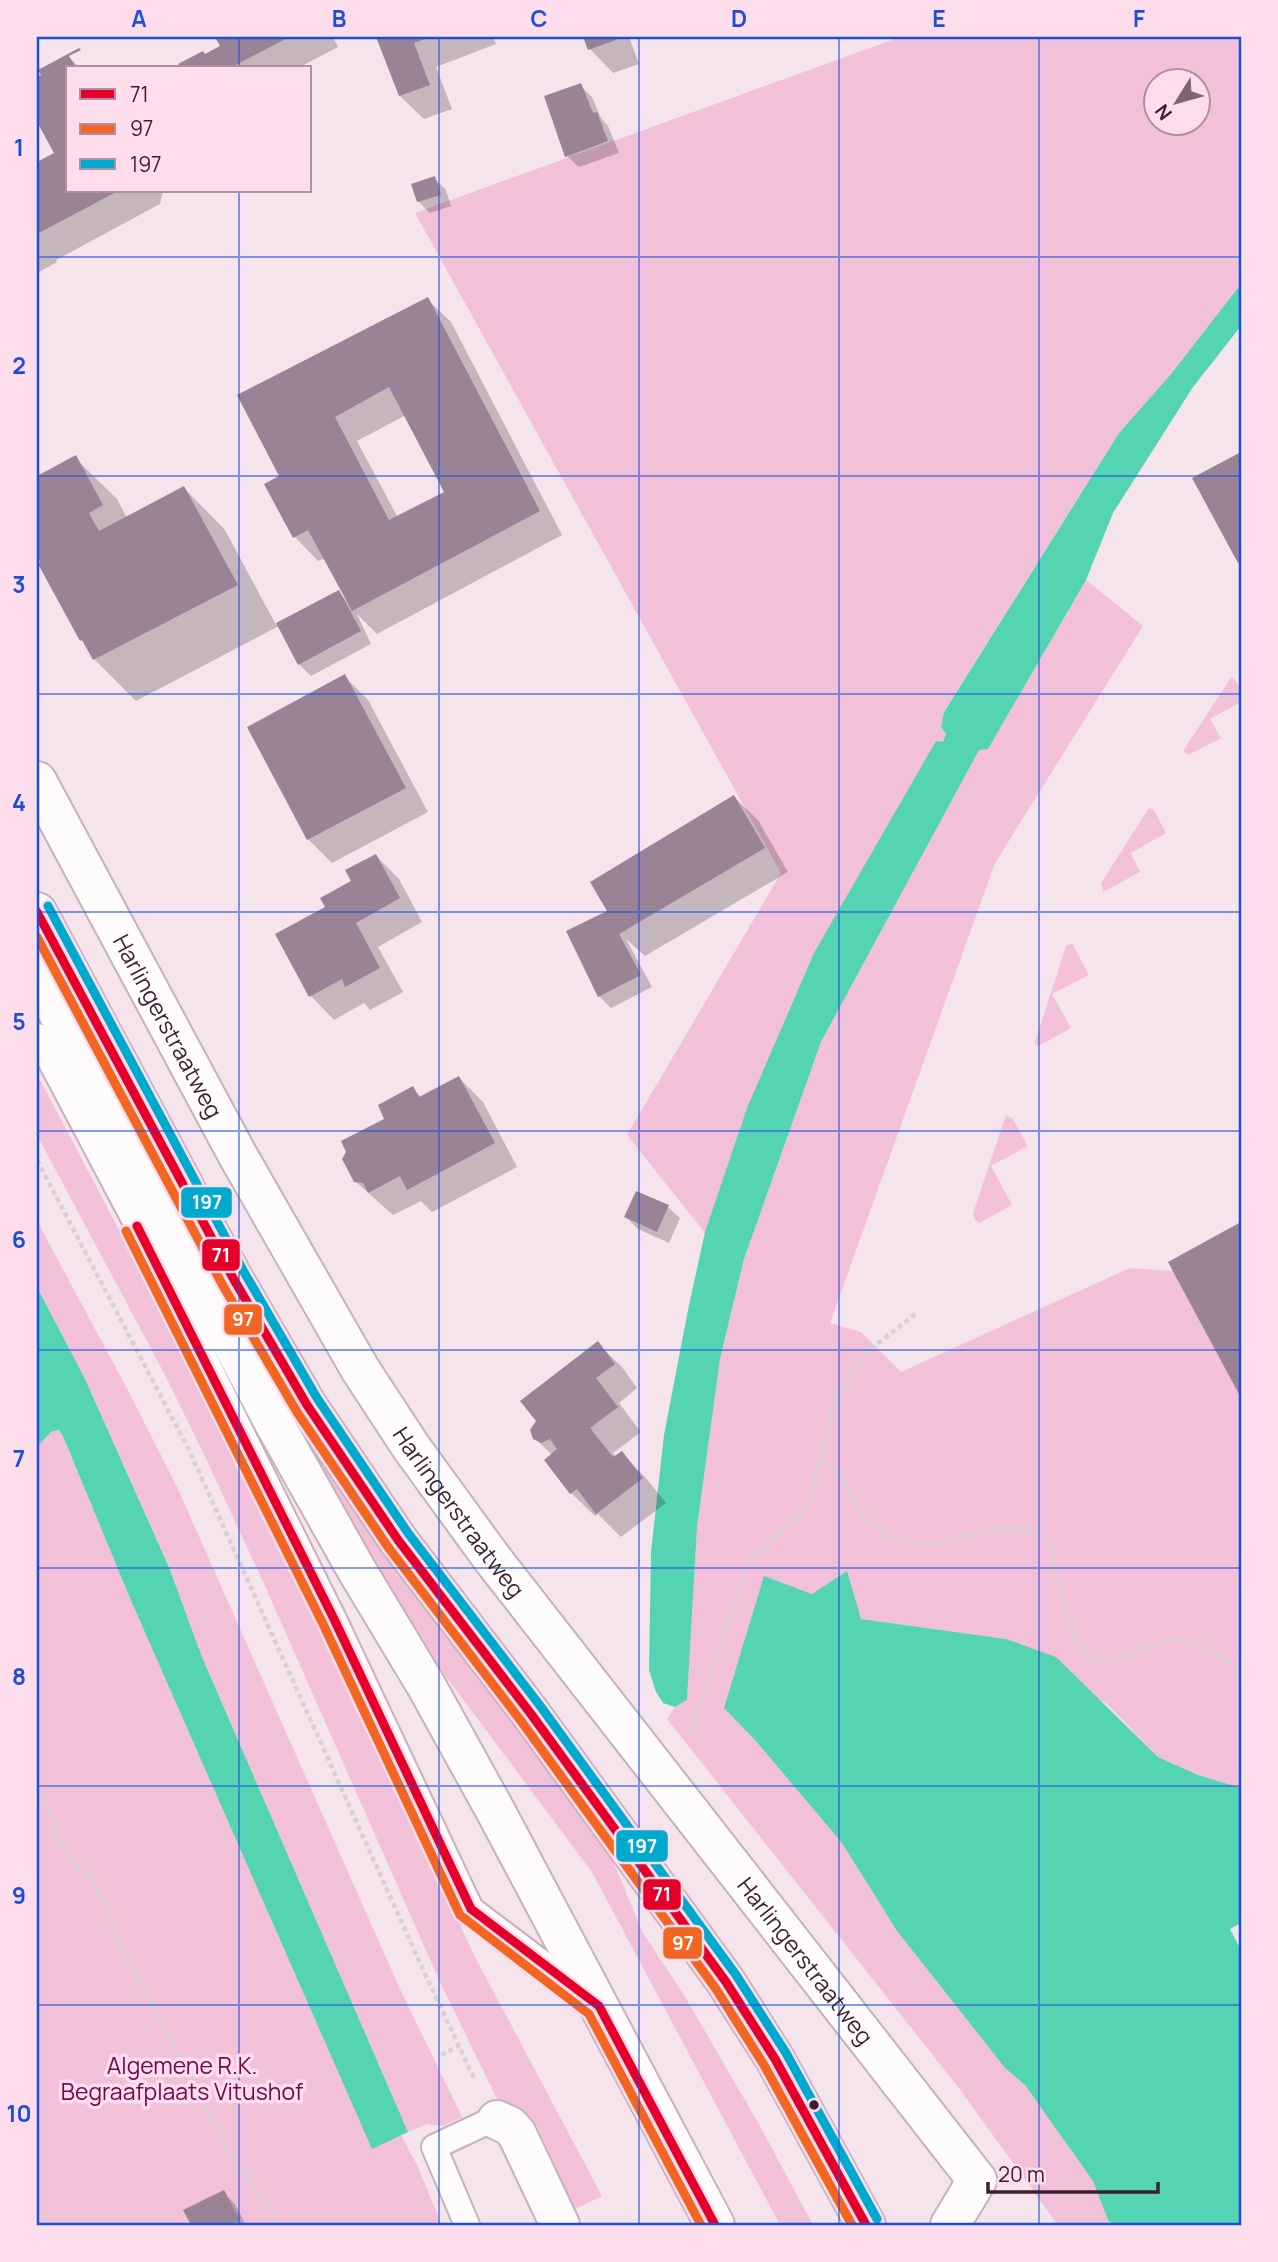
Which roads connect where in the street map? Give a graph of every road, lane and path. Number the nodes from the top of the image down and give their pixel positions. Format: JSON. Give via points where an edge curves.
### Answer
{"nodes":[{"id":1,"x":37,"y":781,"type":"edge"},
{"id":2,"x":37,"y":912,"type":"edge"},
{"id":3,"x":37,"y":973,"type":"edge"},
{"id":4,"x":37,"y":1036,"type":"edge"},
{"id":5,"x":37,"y":1160,"type":"edge"},
{"id":6,"x":918,"y":1312,"type":"dead end"},
{"id":7,"x":820,"y":1460,"type":"junction"},
{"id":8,"x":1241,"y":1677,"type":"edge"},
{"id":9,"x":693,"y":1728,"type":"dead end"},
{"id":10,"x":37,"y":1786,"type":"edge"},
{"id":11,"x":599,"y":2006,"type":"junction"},
{"id":12,"x":441,"y":2055,"type":"dead end"},
{"id":13,"x":498,"y":2120,"type":"joint"},
{"id":14,"x":37,"y":2204,"type":"edge"},
{"id":15,"x":275,"y":2216,"type":"dead end"},
{"id":16,"x":48,"y":2225,"type":"edge"},
{"id":17,"x":467,"y":2225,"type":"edge"},
{"id":18,"x":560,"y":2225,"type":"edge"},
{"id":19,"x":715,"y":2225,"type":"edge"},
{"id":20,"x":866,"y":2225,"type":"edge"},
{"id":21,"x":950,"y":2225,"type":"edge"}],
"edges":[{"from":1,"to":21,"type":"main road","name":"Harlingerstraatweg","via":[[237,1154],[360,1368],[411,1447],[977,2180]]},
{"from":2,"to":20,"type":"main road","via":[[233,1278],[307,1405],[398,1540],[726,1982],[775,2059]]},
{"from":3,"to":11,"type":"main road","via":[[268,1411],[427,1687]]},
{"from":4,"to":11,"type":"lane","via":[[173,1294],[471,1909]]},
{"from":5,"to":12,"type":"path","via":[[189,1450],[459,2046]]},
{"from":6,"to":7,"type":"path","via":[[867,1352],[833,1405]]},
{"from":7,"to":8,"type":"path","via":[[845,1481],[859,1510],[894,1539],[932,1546],[988,1529],[1028,1530],[1049,1540],[1077,1638],[1096,1661],[1107,1662],[1168,1640],[1186,1641],[1231,1661]]},
{"from":7,"to":9,"type":"path","via":[[810,1504],[749,1563]]},
{"from":10,"to":15,"type":"path","via":[[76,1868],[89,1874],[110,1913],[112,1927],[225,2145]]},
{"from":11,"to":19,"type":"main road"},
{"from":13,"to":17,"type":"lane","via":[[434,2147]]},
{"from":13,"to":18,"type":"main road","via":[[517,2134]]},
{"from":14,"to":16,"type":"path"}]}
